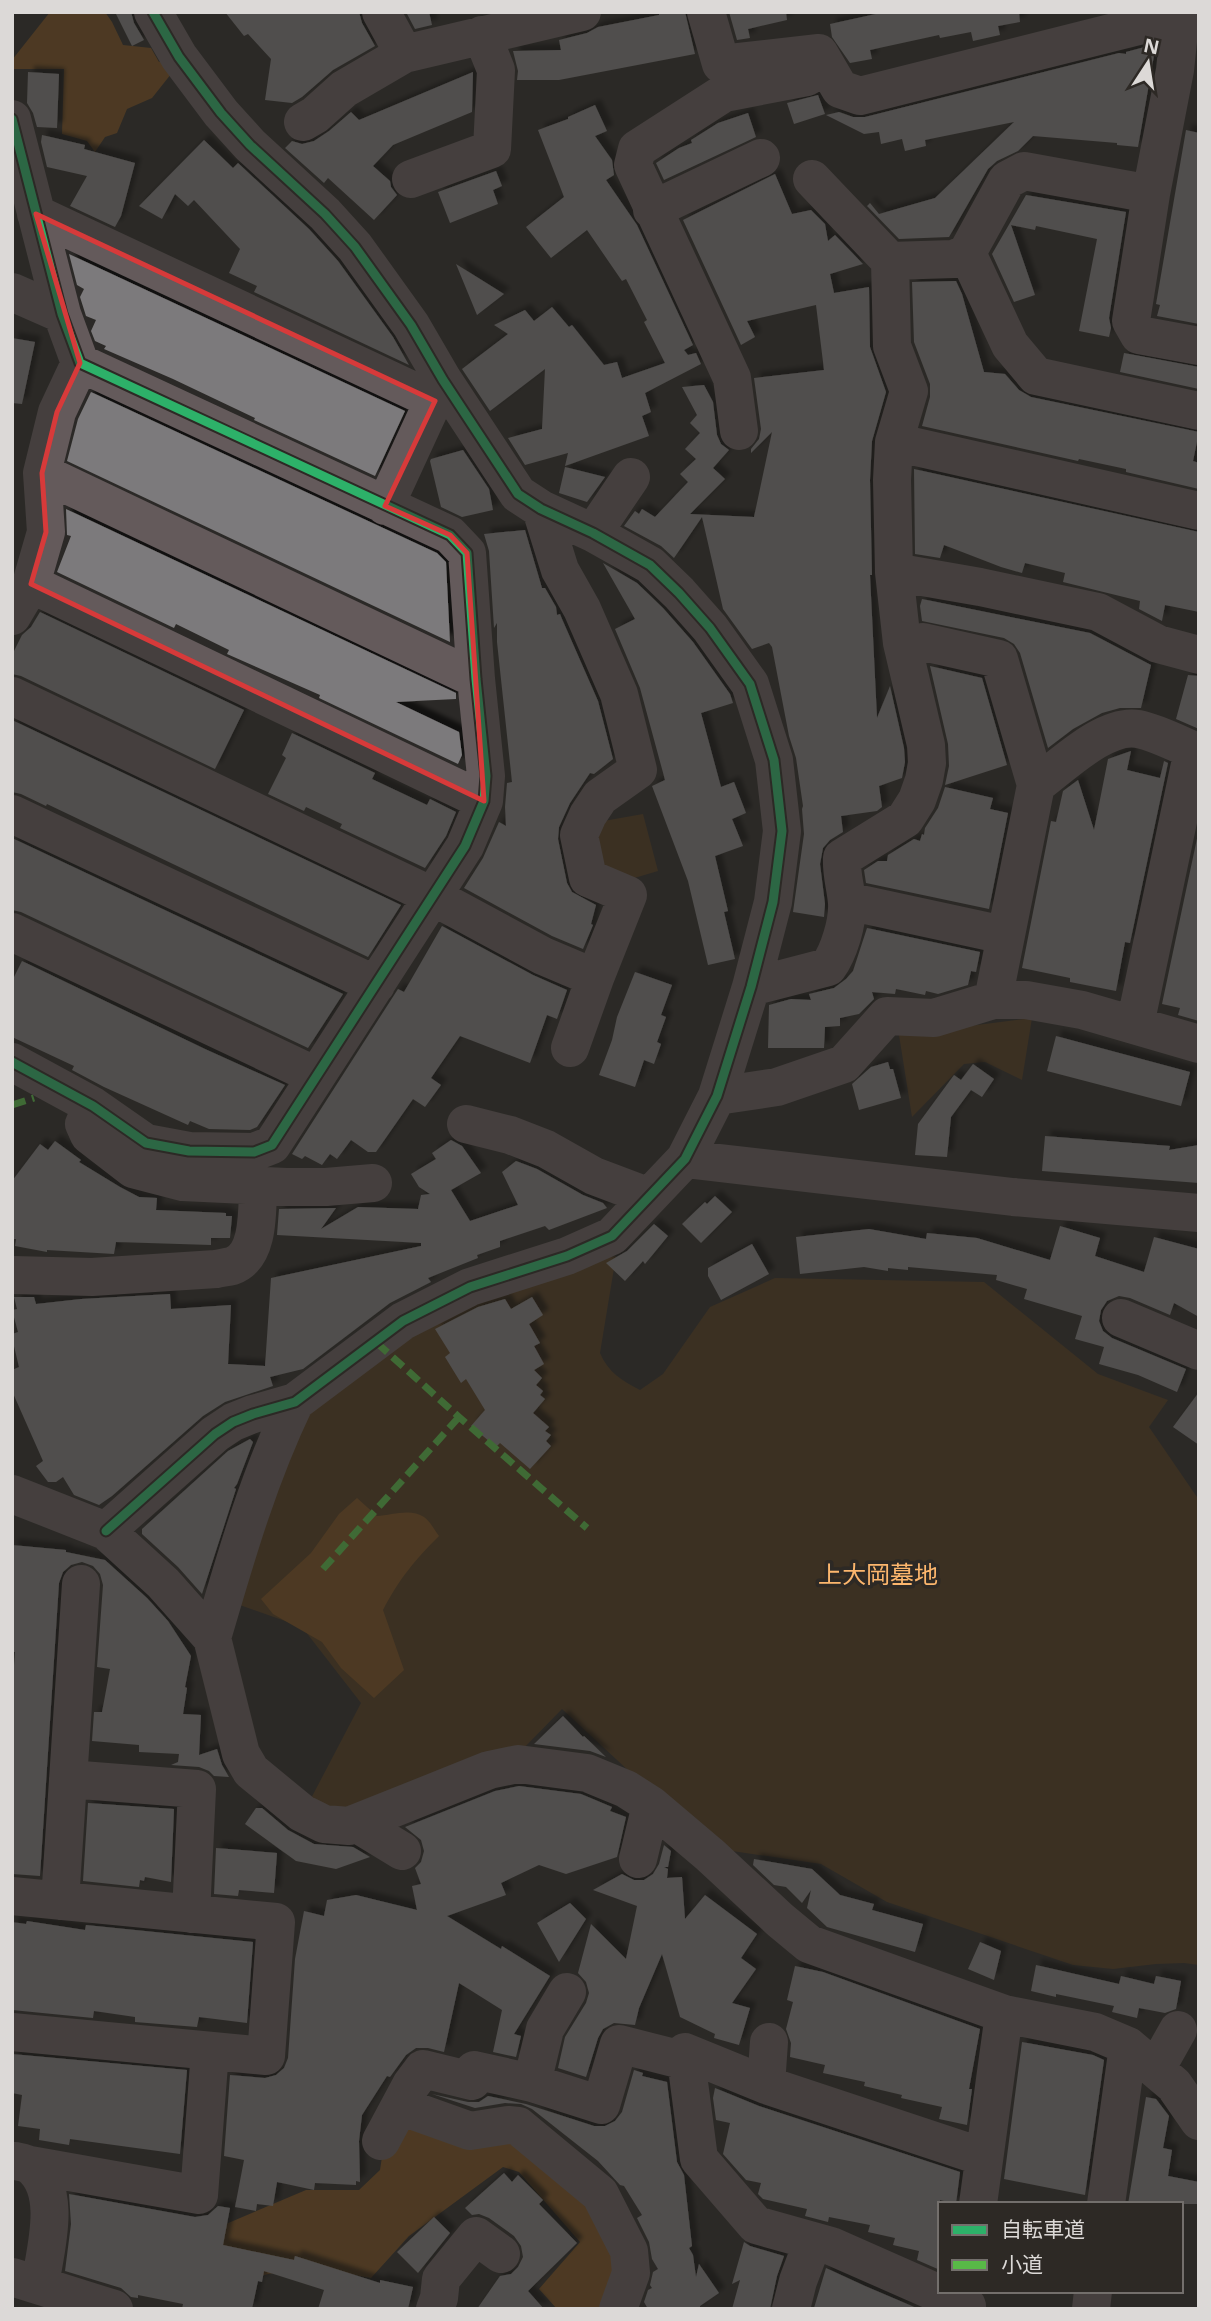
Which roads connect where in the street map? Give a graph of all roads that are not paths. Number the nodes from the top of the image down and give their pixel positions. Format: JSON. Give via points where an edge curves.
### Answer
{"nodes":[{"id":1,"x":153,"y":12,"type":"edge"},
{"id":2,"x":382,"y":12,"type":"edge"},
{"id":3,"x":582,"y":12,"type":"edge"},
{"id":4,"x":706,"y":12,"type":"edge"},
{"id":5,"x":1185,"y":13,"type":"edge"},
{"id":6,"x":482,"y":35,"type":"junction"},
{"id":7,"x":404,"y":54,"type":"junction"},
{"id":8,"x":830,"y":73,"type":"junction"},
{"id":9,"x":12,"y":119,"type":"edge"},
{"id":10,"x":303,"y":122,"type":"dead end"},
{"id":11,"x":761,"y":158,"type":"dead end"},
{"id":12,"x":411,"y":179,"type":"dead end"},
{"id":13,"x":811,"y":179,"type":"dead end"},
{"id":14,"x":1151,"y":194,"type":"junction"},
{"id":15,"x":652,"y":210,"type":"junction"},
{"id":16,"x":36,"y":214,"type":"junction"},
{"id":17,"x":967,"y":253,"type":"junction"},
{"id":18,"x":890,"y":261,"type":"junction"},
{"id":19,"x":12,"y":292,"type":"edge"},
{"id":20,"x":62,"y":314,"type":"junction"},
{"id":21,"x":1199,"y":346,"type":"edge"},
{"id":22,"x":80,"y":363,"type":"junction"},
{"id":23,"x":439,"y":391,"type":"junction"},
{"id":24,"x":1199,"y":411,"type":"edge"},
{"id":25,"x":739,"y":431,"type":"dead end"},
{"id":26,"x":894,"y":442,"type":"junction"},
{"id":27,"x":42,"y":473,"type":"junction"},
{"id":28,"x":631,"y":477,"type":"dead end"},
{"id":29,"x":385,"y":506,"type":"junction"},
{"id":30,"x":541,"y":509,"type":"junction"},
{"id":31,"x":1199,"y":511,"type":"edge"},
{"id":32,"x":593,"y":533,"type":"junction"},
{"id":33,"x":894,"y":572,"type":"junction"},
{"id":34,"x":21,"y":600,"type":"edge"},
{"id":35,"x":923,"y":642,"type":"dead end"},
{"id":36,"x":1199,"y":655,"type":"edge"},
{"id":37,"x":476,"y":680,"type":"junction"},
{"id":38,"x":12,"y":695,"type":"edge"},
{"id":39,"x":1196,"y":751,"type":"edge"},
{"id":40,"x":1036,"y":785,"type":"junction"},
{"id":41,"x":484,"y":802,"type":"junction"},
{"id":42,"x":12,"y":814,"type":"edge"},
{"id":43,"x":432,"y":897,"type":"junction"},
{"id":44,"x":847,"y":901,"type":"junction"},
{"id":45,"x":12,"y":932,"type":"edge"},
{"id":46,"x":1004,"y":936,"type":"junction"},
{"id":47,"x":595,"y":978,"type":"junction"},
{"id":48,"x":376,"y":985,"type":"junction"},
{"id":49,"x":751,"y":987,"type":"junction"},
{"id":50,"x":993,"y":1000,"type":"junction"},
{"id":51,"x":1135,"y":1026,"type":"junction"},
{"id":52,"x":1199,"y":1044,"type":"edge"},
{"id":53,"x":570,"y":1048,"type":"dead end"},
{"id":54,"x":12,"y":1062,"type":"edge"},
{"id":55,"x":316,"y":1076,"type":"junction"},
{"id":56,"x":717,"y":1096,"type":"junction"},
{"id":57,"x":93,"y":1106,"type":"junction"},
{"id":58,"x":466,"y":1124,"type":"dead end"},
{"id":59,"x":685,"y":1159,"type":"junction"},
{"id":60,"x":373,"y":1183,"type":"dead end"},
{"id":61,"x":258,"y":1186,"type":"junction"},
{"id":62,"x":647,"y":1196,"type":"junction"},
{"id":63,"x":1199,"y":1213,"type":"edge"},
{"id":64,"x":12,"y":1275,"type":"edge"},
{"id":65,"x":1121,"y":1318,"type":"dead end"},
{"id":66,"x":1199,"y":1351,"type":"edge"},
{"id":67,"x":295,"y":1402,"type":"junction"},
{"id":68,"x":17,"y":1487,"type":"edge"},
{"id":69,"x":93,"y":1529,"type":"junction"},
{"id":70,"x":81,"y":1584,"type":"dead end"},
{"id":71,"x":212,"y":1637,"type":"junction"},
{"id":72,"x":68,"y":1779,"type":"junction"},
{"id":73,"x":650,"y":1805,"type":"junction"},
{"id":74,"x":356,"y":1823,"type":"junction"},
{"id":75,"x":402,"y":1851,"type":"dead end"},
{"id":76,"x":638,"y":1859,"type":"dead end"},
{"id":77,"x":12,"y":1896,"type":"edge"},
{"id":78,"x":60,"y":1901,"type":"junction"},
{"id":79,"x":191,"y":1914,"type":"junction"},
{"id":80,"x":567,"y":1992,"type":"dead end"},
{"id":81,"x":1004,"y":2014,"type":"junction"},
{"id":82,"x":1178,"y":2030,"type":"dead end"},
{"id":83,"x":12,"y":2032,"type":"edge"},
{"id":84,"x":769,"y":2042,"type":"dead end"},
{"id":85,"x":210,"y":2051,"type":"junction"},
{"id":86,"x":1142,"y":2057,"type":"junction"},
{"id":87,"x":686,"y":2060,"type":"junction"},
{"id":88,"x":532,"y":2083,"type":"junction"},
{"id":89,"x":766,"y":2085,"type":"junction"},
{"id":90,"x":400,"y":2106,"type":"junction"},
{"id":91,"x":1199,"y":2121,"type":"edge"},
{"id":92,"x":381,"y":2141,"type":"dead end"},
{"id":93,"x":983,"y":2157,"type":"junction"},
{"id":94,"x":21,"y":2163,"type":"edge"},
{"id":95,"x":978,"y":2202,"type":"edge"},
{"id":96,"x":1106,"y":2202,"type":"edge"},
{"id":97,"x":813,"y":2241,"type":"junction"},
{"id":98,"x":501,"y":2254,"type":"dead end"},
{"id":99,"x":26,"y":2281,"type":"edge"},
{"id":100,"x":938,"y":2290,"type":"edge"},
{"id":101,"x":945,"y":2293,"type":"edge"},
{"id":102,"x":967,"y":2302,"type":"edge"},
{"id":103,"x":114,"y":2309,"type":"edge"},
{"id":104,"x":435,"y":2309,"type":"edge"},
{"id":105,"x":618,"y":2309,"type":"edge"},
{"id":106,"x":791,"y":2309,"type":"edge"}],
"edges":[{"from":1,"to":23,"type":"street","via":[[179,57],[221,113],[355,247],[411,325]]},
{"from":2,"to":7,"type":"street"},
{"from":3,"to":6,"type":"street"},
{"from":4,"to":8,"type":"street","via":[[720,64],[819,53]]},
{"from":5,"to":8,"type":"street","via":[[860,96],[840,89]]},
{"from":5,"to":14,"type":"street"},
{"from":6,"to":7,"type":"street"},
{"from":6,"to":12,"type":"street","via":[[496,70],[492,149]]},
{"from":7,"to":10,"type":"street","via":[[344,89]]},
{"from":8,"to":15,"type":"street","via":[[724,93],[637,149],[633,165]]},
{"from":9,"to":16,"type":"street"},
{"from":11,"to":15,"type":"street"},
{"from":13,"to":18,"type":"street"},
{"from":14,"to":17,"type":"street","via":[[1024,171],[1007,180]]},
{"from":14,"to":21,"type":"street","via":[[1131,321],[1139,335]]},
{"from":15,"to":25,"type":"street","via":[[732,378]]},
{"from":16,"to":20,"type":"street"},
{"from":16,"to":23,"type":"street"},
{"from":17,"to":18,"type":"street","via":[[954,259]]},
{"from":17,"to":24,"type":"street","via":[[1010,345],[1035,376]]},
{"from":18,"to":26,"type":"street","via":[[892,346],[909,391]]},
{"from":19,"to":20,"type":"street"},
{"from":20,"to":22,"type":"street"},
{"from":22,"to":27,"type":"street","via":[[57,412]]},
{"from":22,"to":29,"type":"street"},
{"from":23,"to":29,"type":"street"},
{"from":23,"to":30,"type":"street","via":[[518,494]]},
{"from":26,"to":31,"type":"street"},
{"from":26,"to":33,"type":"street"},
{"from":27,"to":34,"type":"street","via":[[46,532]]},
{"from":27,"to":37,"type":"street"},
{"from":28,"to":32,"type":"street"},
{"from":29,"to":37,"type":"street","via":[[450,535],[467,553]]},
{"from":30,"to":32,"type":"street"},
{"from":30,"to":47,"type":"street","via":[[560,570],[582,608],[619,694],[638,770],[600,797],[579,835],[588,878],[628,895]]},
{"from":32,"to":49,"type":"street","via":[[650,565],[710,628],[750,684],[774,760],[782,831],[773,902]]},
{"from":33,"to":36,"type":"street","via":[[1098,612],[1158,644]]},
{"from":33,"to":44,"type":"street","via":[[902,643],[927,763],[917,800],[905,819],[842,858]]},
{"from":34,"to":41,"type":"street"},
{"from":35,"to":40,"type":"street","via":[[999,659]]},
{"from":37,"to":41,"type":"street","via":[[486,776]]},
{"from":38,"to":43,"type":"street"},
{"from":39,"to":40,"type":"street","via":[[1125,729],[1107,734]]},
{"from":39,"to":51,"type":"street"},
{"from":40,"to":46,"type":"street"},
{"from":41,"to":43,"type":"street","via":[[465,846]]},
{"from":42,"to":48,"type":"street"},
{"from":43,"to":47,"type":"street"},
{"from":43,"to":48,"type":"street"},
{"from":44,"to":46,"type":"street"},
{"from":44,"to":49,"type":"street","via":[[828,967]]},
{"from":45,"to":55,"type":"street"},
{"from":46,"to":50,"type":"street"},
{"from":47,"to":53,"type":"street"},
{"from":48,"to":55,"type":"street"},
{"from":49,"to":56,"type":"street"},
{"from":50,"to":51,"type":"street","via":[[1026,1000],[1082,1010]]},
{"from":50,"to":56,"type":"street","via":[[934,1017],[887,1016],[844,1064],[777,1087]]},
{"from":51,"to":52,"type":"street"},
{"from":54,"to":57,"type":"street"},
{"from":55,"to":57,"type":"street","via":[[272,1145],[254,1152],[189,1151],[146,1143]]},
{"from":56,"to":59,"type":"street"},
{"from":57,"to":61,"type":"street","via":[[84,1124],[89,1135],[133,1169],[183,1182]]},
{"from":58,"to":62,"type":"street","via":[[546,1149],[594,1176]]},
{"from":59,"to":62,"type":"street"},
{"from":59,"to":63,"type":"street","via":[[1013,1197]]},
{"from":60,"to":61,"type":"street"},
{"from":61,"to":64,"type":"street","via":[[251,1248],[235,1265],[103,1276]]},
{"from":62,"to":67,"type":"street","via":[[612,1236],[567,1256],[470,1287],[403,1321]]},
{"from":65,"to":66,"type":"street"},
{"from":67,"to":69,"type":"street","via":[[224,1428]]},
{"from":67,"to":71,"type":"street","via":[[255,1496]]},
{"from":68,"to":69,"type":"street"},
{"from":69,"to":71,"type":"street","via":[[163,1583]]},
{"from":70,"to":72,"type":"street"},
{"from":71,"to":74,"type":"street","via":[[242,1754],[251,1771],[302,1813],[324,1824]]},
{"from":72,"to":78,"type":"street"},
{"from":72,"to":79,"type":"street","via":[[197,1789]]},
{"from":73,"to":74,"type":"street","via":[[587,1773],[518,1764],[489,1770]]},
{"from":73,"to":76,"type":"street"},
{"from":73,"to":81,"type":"street","via":[[710,1855],[778,1937]]},
{"from":74,"to":75,"type":"street"},
{"from":77,"to":78,"type":"street"},
{"from":78,"to":79,"type":"street"},
{"from":79,"to":85,"type":"street","via":[[276,1922],[266,2056]]},
{"from":80,"to":88,"type":"street","via":[[545,2029]]},
{"from":81,"to":86,"type":"street","via":[[1095,2032]]},
{"from":81,"to":93,"type":"street"},
{"from":82,"to":86,"type":"street"},
{"from":83,"to":85,"type":"street"},
{"from":84,"to":89,"type":"street"},
{"from":85,"to":94,"type":"street","via":[[199,2195]]},
{"from":86,"to":91,"type":"street","via":[[1174,2085]]},
{"from":86,"to":96,"type":"street"},
{"from":87,"to":88,"type":"street","via":[[619,2044],[601,2105]]},
{"from":87,"to":89,"type":"street","via":[[685,2052]]},
{"from":87,"to":97,"type":"street","via":[[699,2159],[756,2225]]},
{"from":88,"to":90,"type":"street","via":[[474,2070],[472,2081],[423,2069]]},
{"from":89,"to":93,"type":"street"},
{"from":90,"to":92,"type":"street"},
{"from":90,"to":105,"type":"street","via":[[470,2132],[518,2126],[600,2194],[629,2251],[631,2273]]},
{"from":93,"to":95,"type":"street"},
{"from":94,"to":99,"type":"street","via":[[47,2188],[50,2212]]},
{"from":97,"to":100,"type":"street"},
{"from":97,"to":106,"type":"street"},
{"from":98,"to":104,"type":"street","via":[[476,2236],[441,2279]]},
{"from":99,"to":103,"type":"street"},
{"from":101,"to":102,"type":"street"}]}
